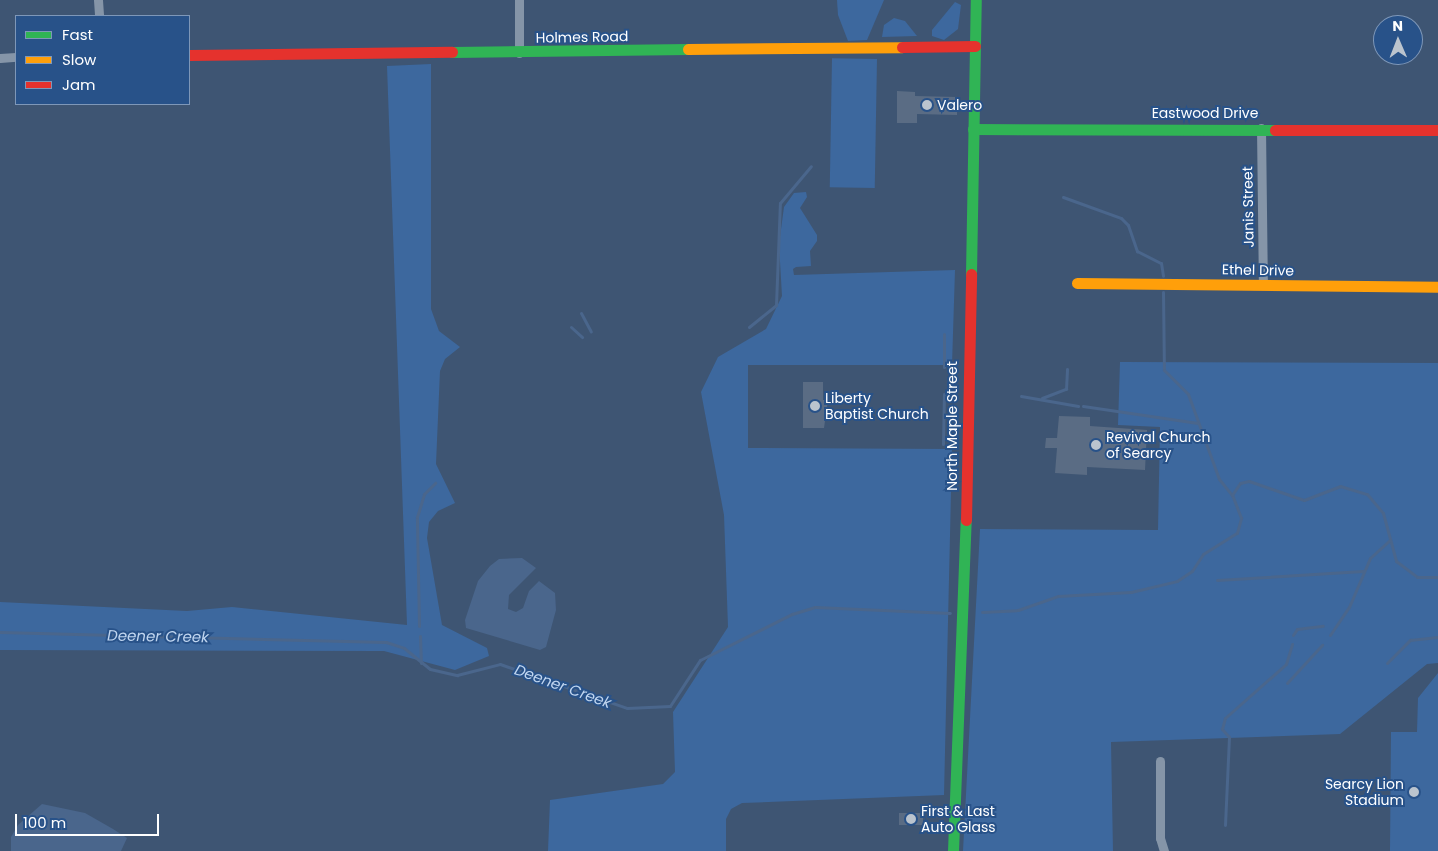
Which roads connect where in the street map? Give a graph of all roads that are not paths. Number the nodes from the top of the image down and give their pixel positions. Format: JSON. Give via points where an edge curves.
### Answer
{"nodes":[{"id":1,"x":98,"y":0,"type":"edge"},
{"id":2,"x":519,"y":0,"type":"edge"},
{"id":3,"x":976,"y":0,"type":"edge"},
{"id":4,"x":99,"y":15,"type":"edge"},
{"id":5,"x":975,"y":46,"type":"junction"},
{"id":6,"x":519,"y":52,"type":"junction"},
{"id":7,"x":190,"y":55,"type":"edge"},
{"id":8,"x":15,"y":57,"type":"edge"},
{"id":9,"x":0,"y":58,"type":"edge"},
{"id":10,"x":1261,"y":128,"type":"junction"},
{"id":11,"x":973,"y":129,"type":"junction"},
{"id":12,"x":1438,"y":130,"type":"edge"},
{"id":13,"x":1077,"y":284,"type":"dead end"},
{"id":14,"x":1263,"y":285,"type":"junction"},
{"id":15,"x":1438,"y":287,"type":"edge"},
{"id":16,"x":1160,"y":761,"type":"dead end"},
{"id":17,"x":953,"y":851,"type":"edge"},
{"id":18,"x":1164,"y":851,"type":"edge"}],
"edges":[{"from":1,"to":4,"type":"street"},
{"from":2,"to":6,"type":"street"},
{"from":3,"to":5,"type":"street","name":"North Maple Street"},
{"from":5,"to":6,"type":"street","name":"Holmes Road"},
{"from":5,"to":11,"type":"street","name":"North Maple Street"},
{"from":6,"to":7,"type":"street","name":"Holmes Road"},
{"from":8,"to":9,"type":"street"},
{"from":10,"to":11,"type":"street","name":"Eastwood Drive"},
{"from":10,"to":12,"type":"street","name":"Eastwood Drive"},
{"from":10,"to":14,"type":"street","name":"Janis Street"},
{"from":11,"to":17,"type":"street","name":"North Maple Street","via":[[964,632]]},
{"from":13,"to":14,"type":"street","name":"Ethel Drive"},
{"from":14,"to":15,"type":"street","name":"Ethel Drive"},
{"from":16,"to":18,"type":"street","via":[[1160,838]]}]}
